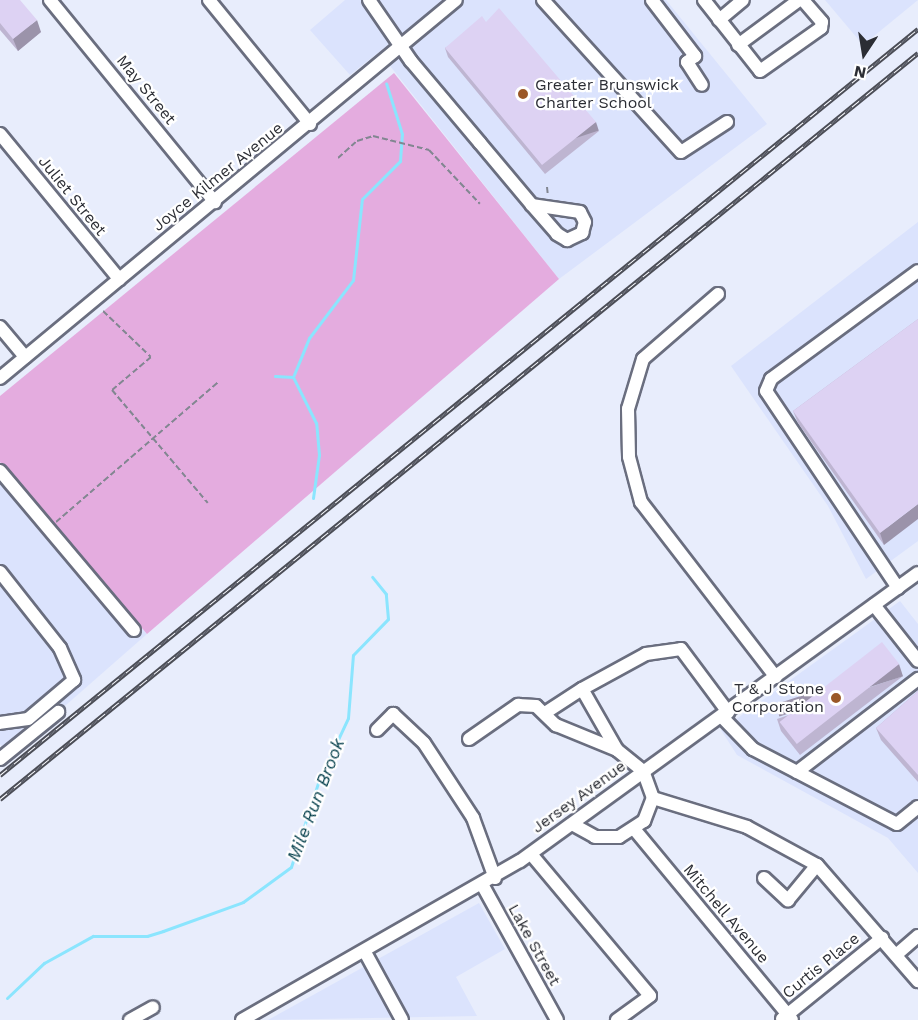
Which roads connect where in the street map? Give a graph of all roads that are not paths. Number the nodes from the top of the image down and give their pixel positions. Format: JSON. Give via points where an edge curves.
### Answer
{"nodes":[{"id":1,"x":50,"y":0,"type":"edge"},
{"id":2,"x":209,"y":0,"type":"edge"},
{"id":3,"x":369,"y":0,"type":"edge"},
{"id":4,"x":455,"y":0,"type":"edge"},
{"id":5,"x":543,"y":0,"type":"edge"},
{"id":6,"x":652,"y":0,"type":"edge"},
{"id":7,"x":705,"y":0,"type":"edge"},
{"id":8,"x":743,"y":0,"type":"edge"},
{"id":9,"x":799,"y":0,"type":"edge"},
{"id":10,"x":803,"y":0,"type":"edge"},
{"id":11,"x":719,"y":20,"type":"junction"},
{"id":12,"x":738,"y":45,"type":"junction"},
{"id":13,"x":403,"y":46,"type":"junction"},
{"id":14,"x":702,"y":85,"type":"dead end"},
{"id":15,"x":727,"y":122,"type":"dead end"},
{"id":16,"x":310,"y":124,"type":"junction"},
{"id":17,"x":0,"y":134,"type":"edge"},
{"id":18,"x":216,"y":201,"type":"junction"},
{"id":19,"x":532,"y":205,"type":"dead end"},
{"id":20,"x":918,"y":271,"type":"edge"},
{"id":21,"x":119,"y":279,"type":"junction"},
{"id":22,"x":718,"y":294,"type":"dead end"},
{"id":23,"x":0,"y":327,"type":"edge"},
{"id":24,"x":25,"y":357,"type":"junction"},
{"id":25,"x":0,"y":378,"type":"edge"},
{"id":26,"x":0,"y":471,"type":"edge"},
{"id":27,"x":0,"y":572,"type":"edge"},
{"id":28,"x":918,"y":573,"type":"edge"},
{"id":29,"x":898,"y":588,"type":"junction"},
{"id":30,"x":874,"y":605,"type":"junction"},
{"id":31,"x":134,"y":630,"type":"dead end"},
{"id":32,"x":918,"y":661,"type":"edge"},
{"id":33,"x":776,"y":677,"type":"junction"},
{"id":34,"x":918,"y":679,"type":"edge"},
{"id":35,"x":582,"y":689,"type":"junction"},
{"id":36,"x":58,"y":712,"type":"dead end"},
{"id":37,"x":545,"y":713,"type":"junction"},
{"id":38,"x":725,"y":715,"type":"junction"},
{"id":39,"x":0,"y":723,"type":"edge"},
{"id":40,"x":377,"y":730,"type":"dead end"},
{"id":41,"x":469,"y":739,"type":"dead end"},
{"id":42,"x":616,"y":750,"type":"junction"},
{"id":43,"x":0,"y":759,"type":"edge"},
{"id":44,"x":643,"y":771,"type":"junction"},
{"id":45,"x":797,"y":772,"type":"junction"},
{"id":46,"x":653,"y":798,"type":"junction"},
{"id":47,"x":918,"y":807,"type":"edge"},
{"id":48,"x":572,"y":824,"type":"junction"},
{"id":49,"x":634,"y":830,"type":"junction"},
{"id":50,"x":531,"y":854,"type":"junction"},
{"id":51,"x":817,"y":864,"type":"junction"},
{"id":52,"x":495,"y":878,"type":"junction"},
{"id":53,"x":764,"y":878,"type":"dead end"},
{"id":54,"x":483,"y":886,"type":"junction"},
{"id":55,"x":918,"y":936,"type":"edge"},
{"id":56,"x":882,"y":938,"type":"junction"},
{"id":57,"x":365,"y":952,"type":"junction"},
{"id":58,"x":896,"y":955,"type":"junction"},
{"id":59,"x":918,"y":981,"type":"edge"},
{"id":60,"x":153,"y":1007,"type":"dead end"},
{"id":61,"x":787,"y":1018,"type":"edge"},
{"id":62,"x":245,"y":1019,"type":"edge"},
{"id":63,"x":130,"y":1020,"type":"edge"},
{"id":64,"x":402,"y":1020,"type":"edge"},
{"id":65,"x":557,"y":1020,"type":"edge"},
{"id":66,"x":617,"y":1020,"type":"edge"}],
"edges":[{"from":1,"to":18,"type":"street","name":"May Street"},
{"from":2,"to":16,"type":"street"},
{"from":3,"to":13,"type":"street"},
{"from":4,"to":13,"type":"street","name":"Joyce Kilmer Avenue"},
{"from":5,"to":15,"type":"street","via":[[681,152]]},
{"from":6,"to":14,"type":"street","via":[[695,56],[687,62]]},
{"from":7,"to":11,"type":"street"},
{"from":8,"to":11,"type":"street"},
{"from":9,"to":12,"type":"street"},
{"from":10,"to":12,"type":"street","via":[[822,22],[821,28],[765,71]]},
{"from":11,"to":12,"type":"street"},
{"from":13,"to":16,"type":"street","name":"Joyce Kilmer Avenue"},
{"from":13,"to":19,"type":"street"},
{"from":16,"to":18,"type":"street","name":"Joyce Kilmer Avenue"},
{"from":17,"to":21,"type":"street","name":"Juliet Street"},
{"from":18,"to":21,"type":"street","name":"Joyce Kilmer Avenue"},
{"from":20,"to":29,"type":"street","via":[[771,379],[766,391]]},
{"from":21,"to":24,"type":"street","name":"Joyce Kilmer Avenue"},
{"from":22,"to":33,"type":"street","via":[[643,359],[628,409],[629,457],[641,502]]},
{"from":23,"to":24,"type":"street"},
{"from":24,"to":25,"type":"street","name":"Joyce Kilmer Avenue"},
{"from":26,"to":31,"type":"street"},
{"from":27,"to":39,"type":"street","via":[[60,648],[74,680],[28,719]]},
{"from":28,"to":29,"type":"street","name":"Jersey Avenue"},
{"from":29,"to":30,"type":"street","name":"Jersey Avenue"},
{"from":30,"to":32,"type":"street"},
{"from":30,"to":33,"type":"street","name":"Jersey Avenue"},
{"from":33,"to":38,"type":"street","name":"Jersey Avenue"},
{"from":34,"to":45,"type":"street"},
{"from":35,"to":37,"type":"street"},
{"from":35,"to":38,"type":"street","via":[[646,654],[681,649]]},
{"from":35,"to":42,"type":"street"},
{"from":36,"to":43,"type":"street"},
{"from":37,"to":41,"type":"street","via":[[518,705]]},
{"from":37,"to":42,"type":"street","via":[[556,725]]},
{"from":38,"to":44,"type":"street","name":"Jersey Avenue"},
{"from":38,"to":45,"type":"street","via":[[753,749]]},
{"from":40,"to":52,"type":"street","via":[[393,714],[424,743],[473,818]]},
{"from":42,"to":44,"type":"street"},
{"from":44,"to":46,"type":"street"},
{"from":44,"to":48,"type":"street","name":"Jersey Avenue"},
{"from":45,"to":47,"type":"street","via":[[897,824]]},
{"from":46,"to":49,"type":"street"},
{"from":46,"to":51,"type":"street","via":[[747,827]]},
{"from":48,"to":49,"type":"street","via":[[604,839]]},
{"from":48,"to":50,"type":"street","name":"Jersey Avenue"},
{"from":49,"to":61,"type":"street","name":"Mitchell Avenue"},
{"from":50,"to":52,"type":"street","name":"Jersey Avenue"},
{"from":50,"to":66,"type":"street","via":[[650,996]]},
{"from":51,"to":53,"type":"street","via":[[788,900]]},
{"from":51,"to":56,"type":"street"},
{"from":52,"to":54,"type":"street","name":"Jersey Avenue"},
{"from":54,"to":57,"type":"street","name":"Jersey Avenue"},
{"from":54,"to":65,"type":"street","name":"Lake Street"},
{"from":55,"to":58,"type":"street"},
{"from":56,"to":58,"type":"street"},
{"from":56,"to":61,"type":"street","name":"Curtis Place"},
{"from":57,"to":62,"type":"street","name":"Jersey Avenue"},
{"from":57,"to":64,"type":"street"},
{"from":58,"to":59,"type":"street"},
{"from":60,"to":63,"type":"street"}]}
